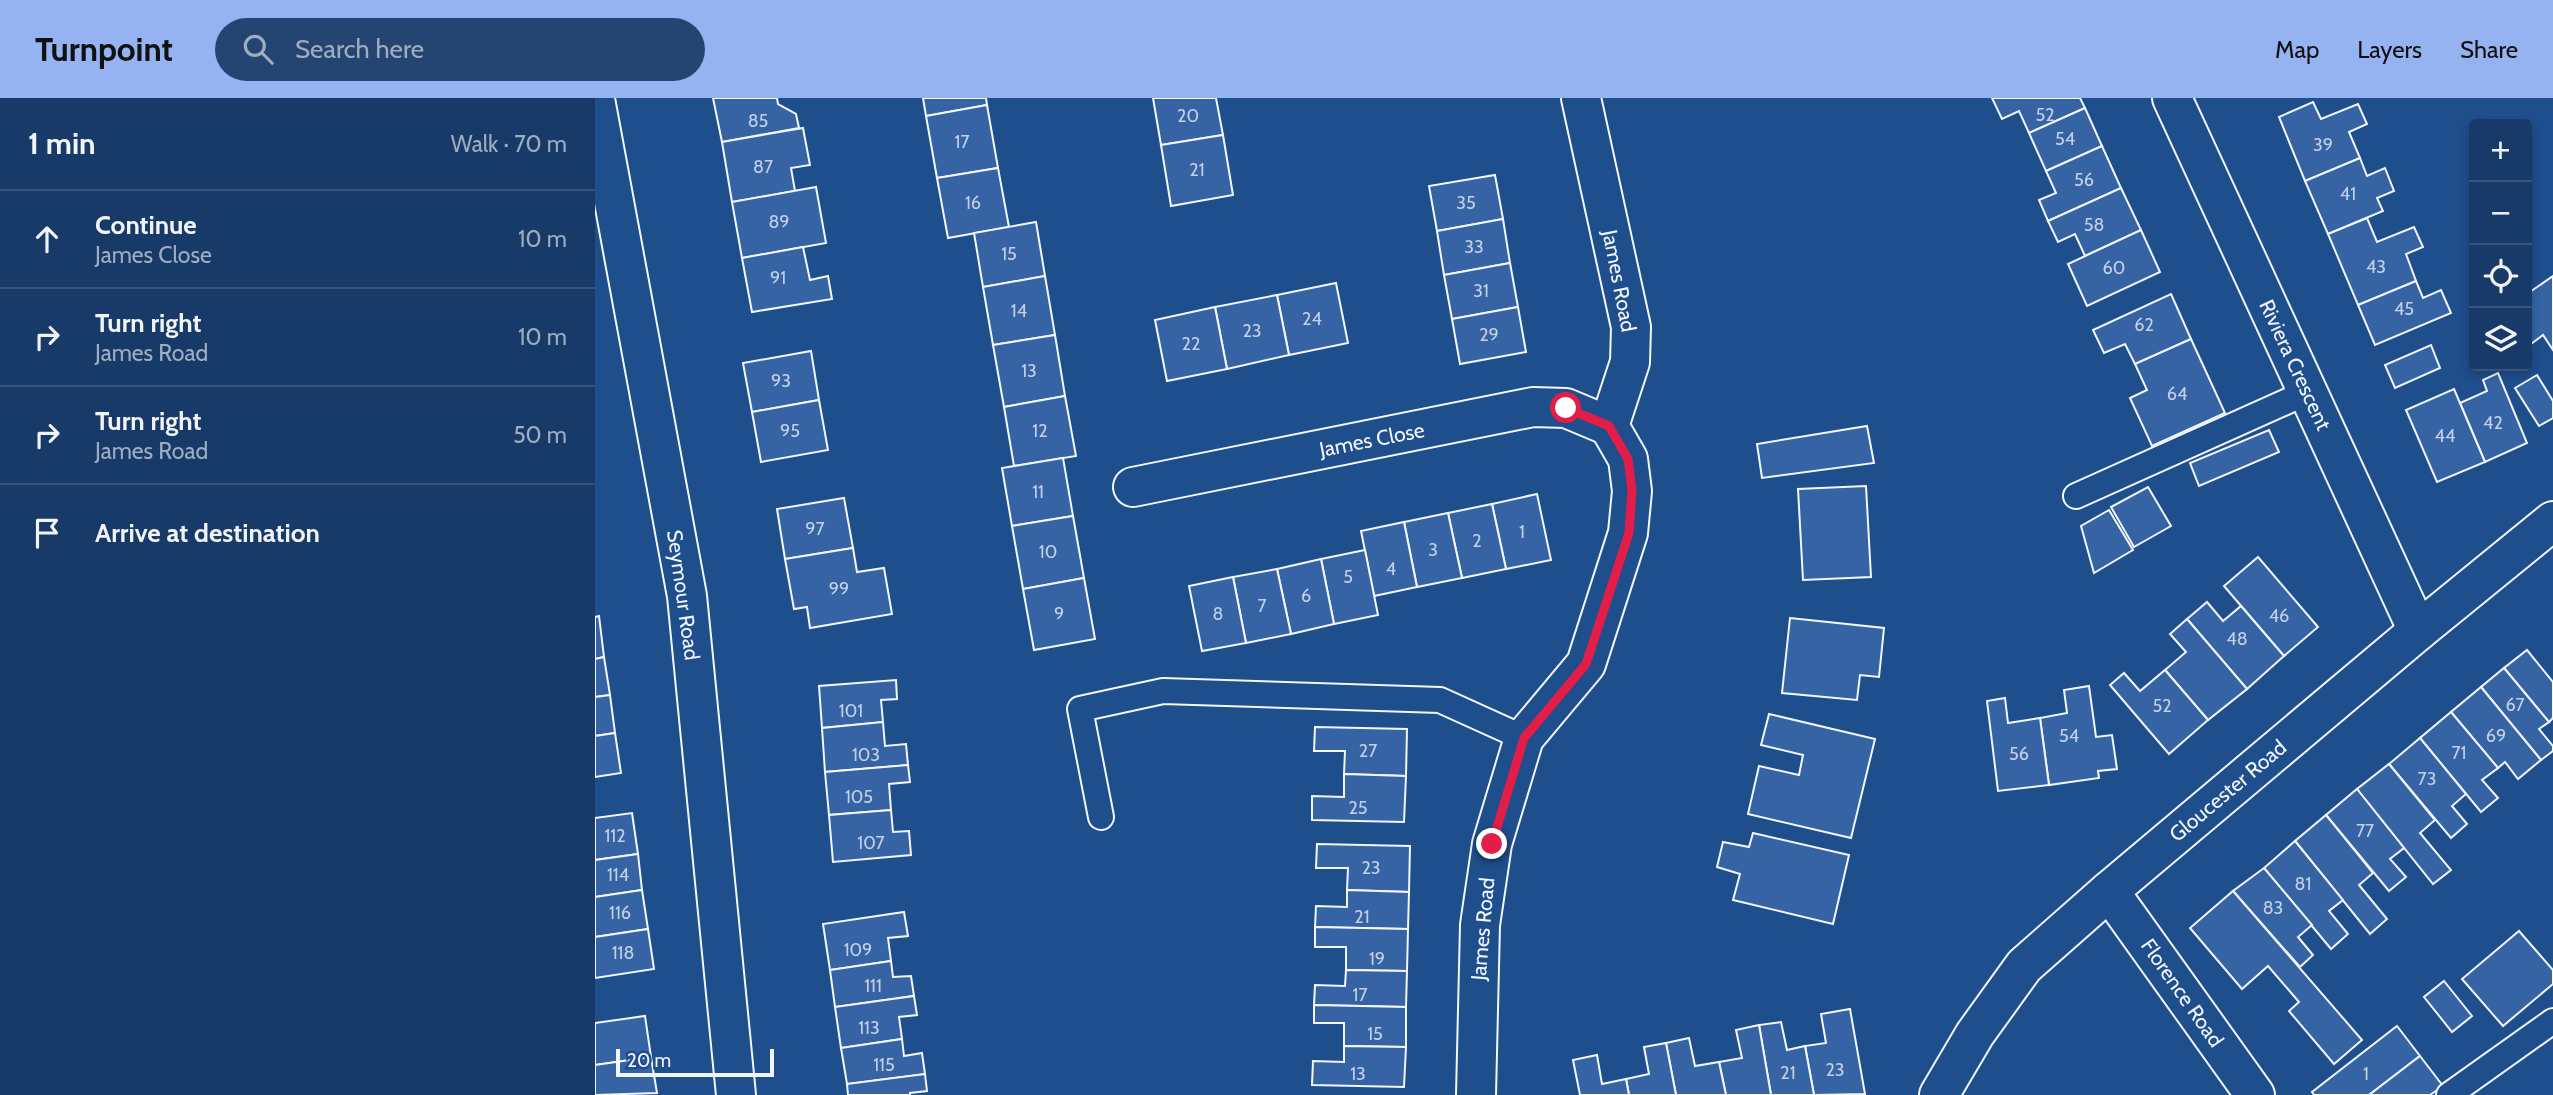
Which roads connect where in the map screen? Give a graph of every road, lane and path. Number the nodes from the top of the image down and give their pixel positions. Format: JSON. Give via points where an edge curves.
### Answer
{"nodes":[{"id":1,"x":1581,"y":98,"type":"edge"},
{"id":2,"x":2172,"y":98,"type":"edge"},
{"id":3,"x":595,"y":99,"type":"edge"},
{"id":4,"x":2308,"y":392,"type":"junction"},
{"id":5,"x":1609,"y":426,"type":"junction"},
{"id":6,"x":1133,"y":488,"type":"dead end"},
{"id":7,"x":2076,"y":496,"type":"dead end"},
{"id":8,"x":2553,"y":522,"type":"edge"},
{"id":9,"x":2418,"y":631,"type":"junction"},
{"id":10,"x":1524,"y":738,"type":"junction"},
{"id":11,"x":1101,"y":817,"type":"dead end"},
{"id":12,"x":2109,"y":891,"type":"junction"},
{"id":13,"x":2553,"y":1021,"type":"edge"},
{"id":14,"x":736,"y":1095,"type":"edge"},
{"id":15,"x":1476,"y":1095,"type":"edge"},
{"id":16,"x":1940,"y":1095,"type":"edge"},
{"id":17,"x":2255,"y":1095,"type":"edge"},
{"id":18,"x":2449,"y":1095,"type":"edge"}],
"edges":[{"from":1,"to":5,"type":"street","name":"James Road","via":[[1631,327],[1630,362]]},
{"from":2,"to":4,"type":"street","name":"Riviera Crescent"},
{"from":3,"to":14,"type":"street","name":"Seymour Road","via":[[687,596]]},
{"from":4,"to":7,"type":"lane"},
{"from":4,"to":9,"type":"street","name":"Riviera Crescent"},
{"from":5,"to":6,"type":"street","name":"James Close","via":[[1566,408],[1533,407]]},
{"from":5,"to":10,"type":"street","name":"James Road","via":[[1628,459],[1632,491],[1629,533],[1586,664]]},
{"from":8,"to":9,"type":"street","name":"Gloucester Road"},
{"from":9,"to":12,"type":"street","name":"Gloucester Road"},
{"from":10,"to":11,"type":"lane","via":[[1440,700],[1163,691],[1080,709]]},
{"from":10,"to":15,"type":"street","name":"James Road","via":[[1492,844],[1480,925]]},
{"from":12,"to":16,"type":"street","name":"Gloucester Road","via":[[2024,966],[1975,1034]]},
{"from":12,"to":17,"type":"street","name":"Florence Road"},
{"from":13,"to":18,"type":"lane"}]}
